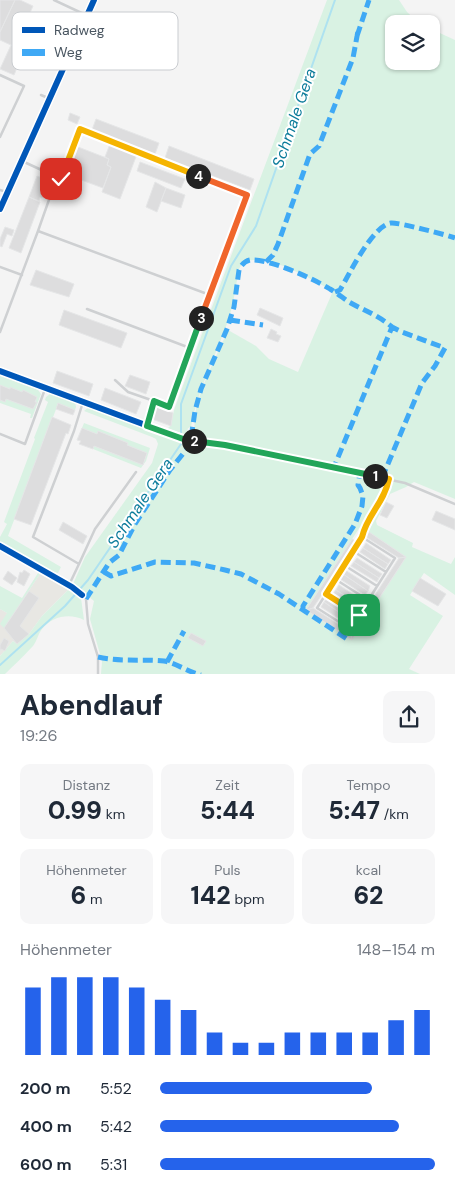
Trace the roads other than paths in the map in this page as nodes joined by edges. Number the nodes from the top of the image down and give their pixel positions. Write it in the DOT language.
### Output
graph roads {
  1 [pos="54,0"];
  2 [pos="94,0"];
  3 [pos="80,12"];
  4 [pos="88,12"];
  5 [pos="62,70"];
  6 [pos="0,75"];
  7 [pos="41,95"];
  8 [pos="50,99"];
  9 [pos="0,137"];
  10 [pos="22,161"];
  11 [pos="57,178"];
  12 [pos="0,190"];
  13 [pos="7,193"];
  14 [pos="0,208"];
  15 [pos="38,231"];
  16 [pos="0,267"];
  17 [pos="22,275"];
  18 [pos="210,295"];
  19 [pos="87,309"];
  20 [pos="0,332"];
  21 [pos="190,348"];
  22 [pos="0,371"];
  23 [pos="115,380"];
  24 [pos="46,388"];
  25 [pos="154,401"];
  26 [pos="82,402"];
  27 [pos="147,426"];
  28 [pos="0,434"];
  29 [pos="186,440"];
  30 [pos="136,472"];
  31 [pos="389,479"];
  32 [pos="455,504"];
  33 [pos="362,537"];
  34 [pos="0,546"];
  35 [pos="353,551"];
  36 [pos="79,564"];
  37 [pos="344,565"];
  38 [pos="386,572"];
  39 [pos="335,580"];
  40 [pos="71,586"];
  41 [pos="377,586"];
  42 [pos="326,594"];
  43 [pos="82,595"];
  44 [pos="368,601"];
  45 [pos="359,615"];
  46 [pos="98,674"];
  1 -- 3 [label="lane"];
  2 -- 4 [label="street"];
  5 -- 8 [label="street"];
  6 -- 9 [label="lane"];
  7 -- 8 [label="lane"];
  8 -- 10 [label="street"];
  10 -- 11 [label="lane"];
  10 -- 13 [label="street"];
  11 -- 15 [label="lane"];
  11 -- 18 [label="lane"];
  12 -- 13 [label="lane"];
  13 -- 14 [label="street"];
  15 -- 17 [label="lane"];
  15 -- 18 [label="lane"];
  16 -- 17 [label="lane"];
  17 -- 20 [label="lane"];
  18 -- 21 [label="lane"];
  19 -- 21 [label="lane"];
  21 -- 25 [label="lane"];
  22 -- 24 [label="street"];
  23 -- 25 [label="lane"];
  24 -- 26 [label="street"];
  24 -- 28 [label="lane"];
  25 -- 27 [label="lane"];
  26 -- 27 [label="street"];
  26 -- 36 [label="lane"];
  27 -- 29 [label="street"];
  29 -- 31 [label="lane"];
  30 -- 36 [label="lane"];
  31 -- 32 [label="lane"];
  31 -- 33 [label="lane"];
  33 -- 35 [label="lane"];
  33 -- 38 [label="lane"];
  34 -- 40 [label="street"];
  35 -- 37 [label="lane"];
  35 -- 38 [label="lane"];
  36 -- 40 [label="lane"];
  37 -- 39 [label="lane"];
  37 -- 41 [label="lane"];
  38 -- 41 [label="lane"];
  39 -- 42 [label="lane"];
  39 -- 44 [label="lane"];
  40 -- 43 [label="street"];
  41 -- 44 [label="lane"];
  42 -- 45 [label="lane"];
  42 -- 45 [label="lane"];
  43 -- 46 [label="lane"];
  44 -- 45 [label="lane"];
}
